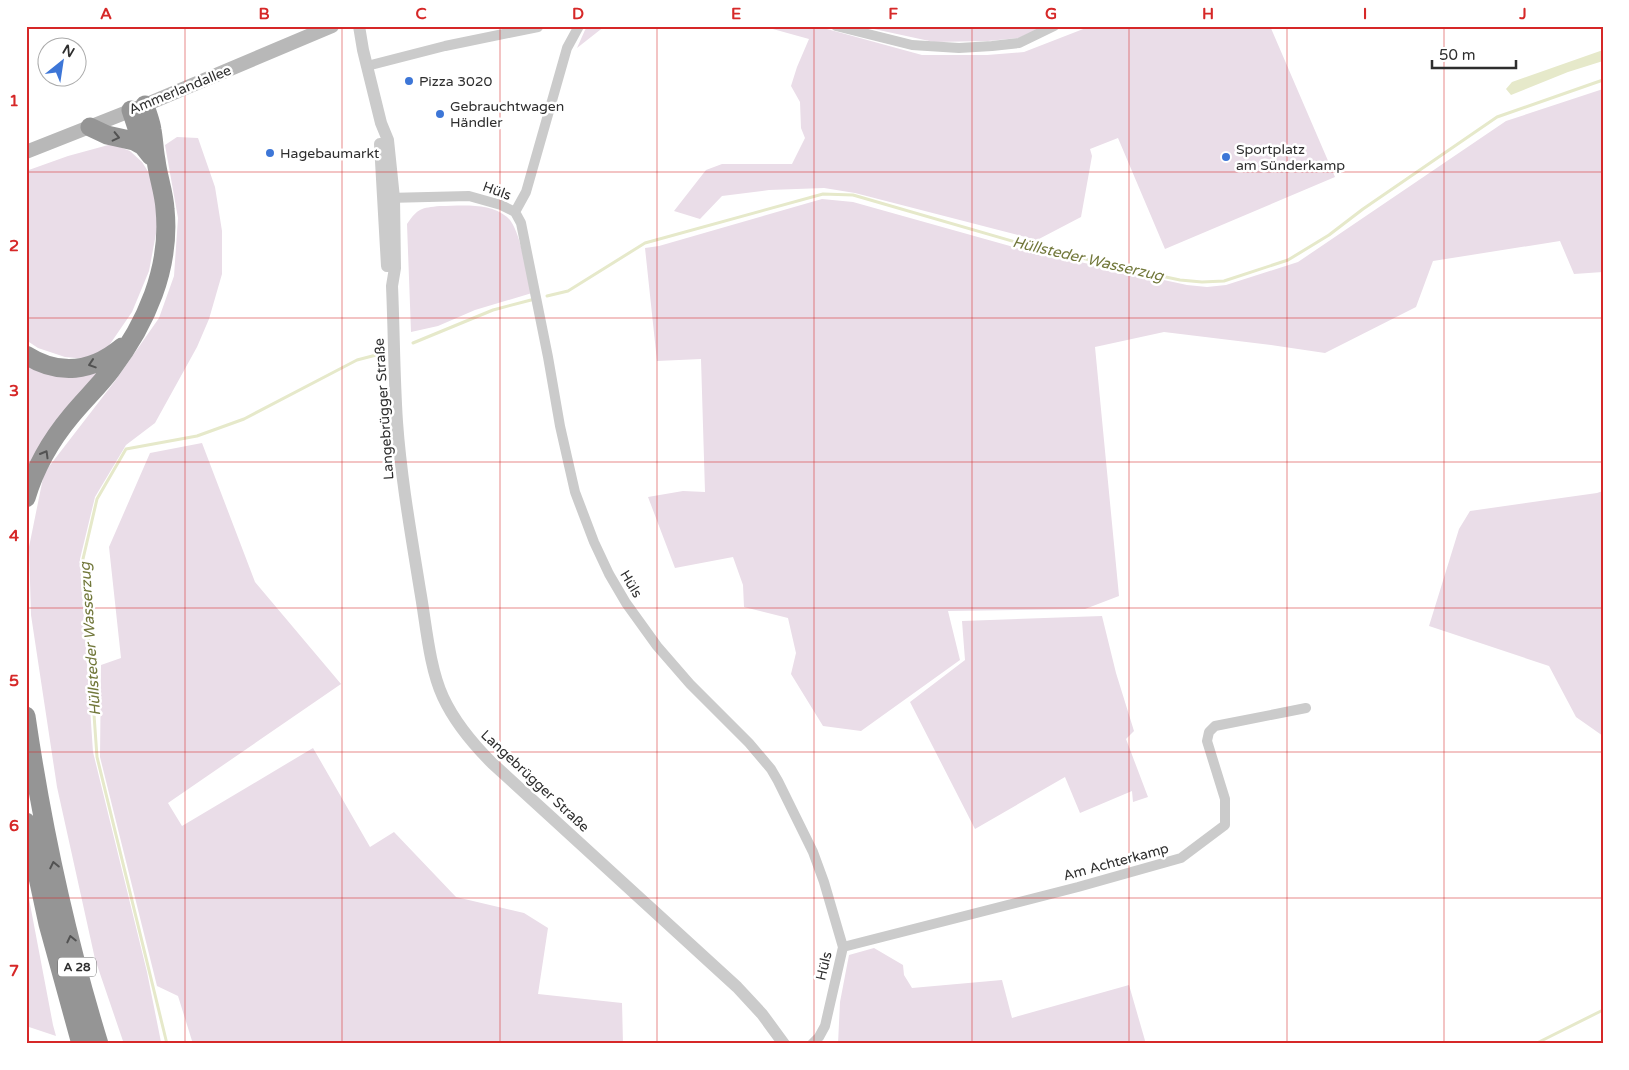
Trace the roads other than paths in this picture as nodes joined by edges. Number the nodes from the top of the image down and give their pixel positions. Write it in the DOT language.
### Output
graph roads {
  1 [pos="332,26"];
  2 [pos="359,26"];
  3 [pos="579,26"];
  4 [pos="836,26"];
  5 [pos="1054,26"];
  6 [pos="538,27"];
  7 [pos="367,66"];
  8 [pos="138,108"];
  9 [pos="90,127"];
  10 [pos="143,146"];
  11 [pos="26,152"];
  12 [pos="156,162"];
  13 [pos="389,198"];
  14 [pos="515,212"];
  15 [pos="132,338"];
  16 [pos="26,354"];
  17 [pos="26,498"];
  18 [pos="1306,708"];
  19 [pos="26,716"];
  20 [pos="26,822"];
  21 [pos="843,947"];
  22 [pos="84,1023"];
  23 [pos="81,1044"];
  24 [pos="99,1044"];
  25 [pos="784,1044"];
  26 [pos="812,1044"];
  1 -- 8 [label="main road, Ammerlandallee"];
  2 -- 7 [label="street, Langebrügger Straße"];
  3 -- 14 [label="street"];
  4 -- 5 [label="street"];
  6 -- 7 [label="street"];
  7 -- 13 [label="street, Langebrügger Straße"];
  8 -- 9 [label="main road, Ammerlandallee"];
  8 -- 10 [label="highway"];
  8 -- 12 [label="highway"];
  9 -- 10 [label="highway, one-way"];
  9 -- 11 [label="main road, Ammerlandallee"];
  10 -- 12 [label="highway"];
  12 -- 15 [label="highway"];
  13 -- 14 [label="street, Hüls"];
  13 -- 25 [label="street, Langebrügger Straße"];
  14 -- 21 [label="street, Hüls"];
  15 -- 16 [label="highway, one-way"];
  17 -- 15 [label="highway, one-way"];
  18 -- 21 [label="street, Am Achterkamp"];
  22 -- 19 [label="highway, A 28, one-way"];
  20 -- 22 [label="highway, A 28"];
  21 -- 26 [label="street, Hüls"];
  22 -- 23 [label="highway, A 28"];
  22 -- 24 [label="highway, A 28"];
}
